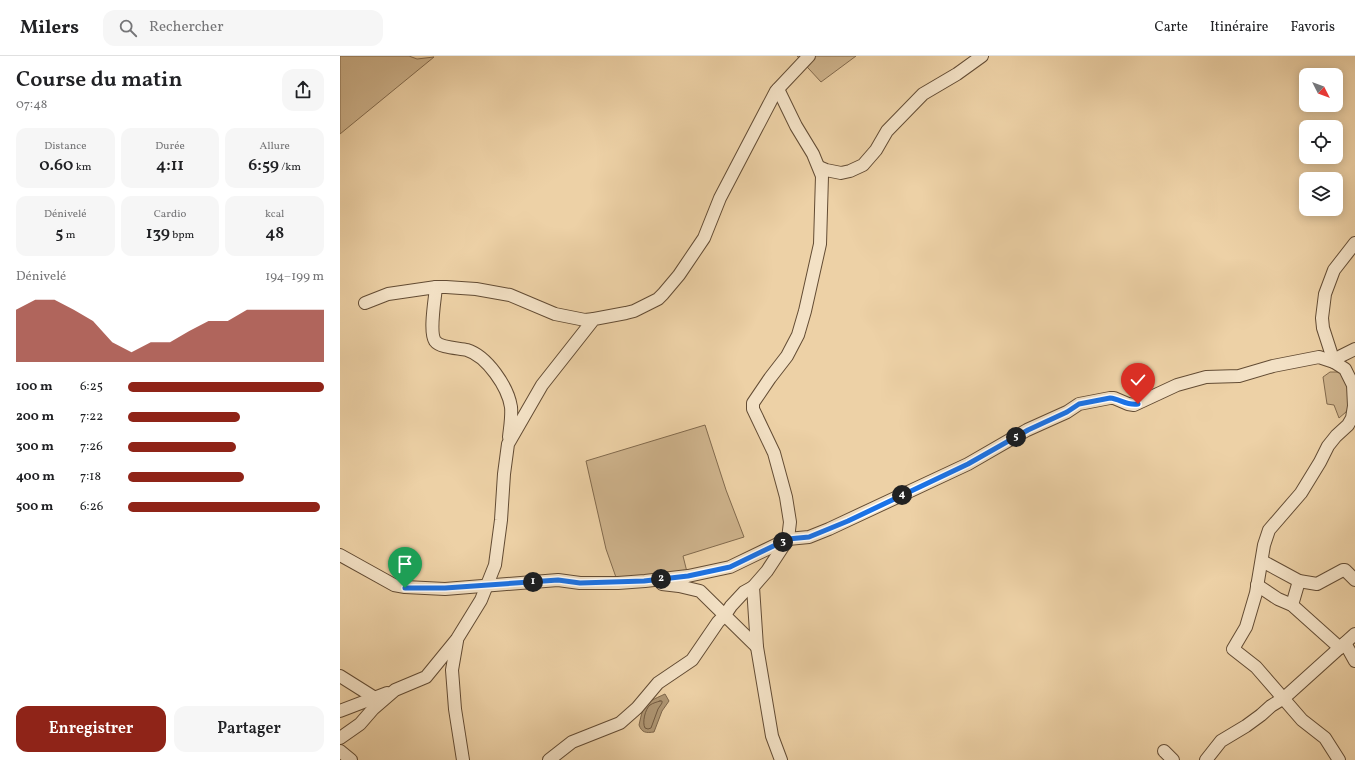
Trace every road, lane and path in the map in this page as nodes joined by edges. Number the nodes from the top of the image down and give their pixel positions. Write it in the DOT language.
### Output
graph roads {
  1 [pos="809,56"];
  2 [pos="982,56"];
  3 [pos="778,89"];
  4 [pos="819,167"];
  5 [pos="1355,243"];
  6 [pos="436,287"];
  7 [pos="365,303"];
  8 [pos="594,319"];
  9 [pos="1355,349"];
  10 [pos="1334,362"];
  11 [pos="508,444"];
  12 [pos="788,539"];
  13 [pos="340,555"];
  14 [pos="1262,561"];
  15 [pos="1355,580"];
  16 [pos="644,581"];
  17 [pos="1299,581"];
  18 [pos="1257,584"];
  19 [pos="487,586"];
  20 [pos="753,587"];
  21 [pos="1292,605"];
  22 [pos="725,615"];
  23 [pos="1355,634"];
  24 [pos="457,639"];
  25 [pos="1342,646"];
  26 [pos="757,647"];
  27 [pos="1355,661"];
  28 [pos="340,676"];
  29 [pos="395,690"];
  30 [pos="375,698"];
  31 [pos="1284,698"];
  32 [pos="340,711"];
  33 [pos="340,738"];
  34 [pos="340,751"];
  35 [pos="1209,759"];
  36 [pos="351,760"];
  37 [pos="463,760"];
  38 [pos="549,760"];
  39 [pos="781,760"];
  40 [pos="1339,760"];
  1 -- 3 [label="street"];
  2 -- 4 [label="street"];
  3 -- 4 [label="street"];
  3 -- 8 [label="street"];
  4 -- 12 [label="street"];
  5 -- 10 [label="street"];
  6 -- 7 [label="street"];
  6 -- 8 [label="street"];
  6 -- 11 [label="street"];
  8 -- 11 [label="street"];
  9 -- 10 [label="street"];
  10 -- 12 [label="street"];
  10 -- 14 [label="street"];
  11 -- 19 [label="street"];
  12 -- 16 [label="street"];
  12 -- 20 [label="street"];
  13 -- 19 [label="street"];
  14 -- 17 [label="street"];
  14 -- 18 [label="street"];
  15 -- 17 [label="street"];
  16 -- 19 [label="street"];
  16 -- 22 [label="street"];
  17 -- 21 [label="street"];
  18 -- 21 [label="street"];
  18 -- 31 [label="street"];
  19 -- 24 [label="street"];
  20 -- 22 [label="street"];
  20 -- 26 [label="street"];
  21 -- 25 [label="street"];
  22 -- 26 [label="street"];
  22 -- 38 [label="street"];
  23 -- 25 [label="street"];
  24 -- 29 [label="street"];
  24 -- 37 [label="street"];
  25 -- 27 [label="street"];
  25 -- 31 [label="street"];
  26 -- 39 [label="street"];
  28 -- 30 [label="street"];
  29 -- 30 [label="street"];
  29 -- 33 [label="street"];
  30 -- 32 [label="street"];
  31 -- 35 [label="street"];
  31 -- 40 [label="street"];
  34 -- 36 [label="street"];
}
